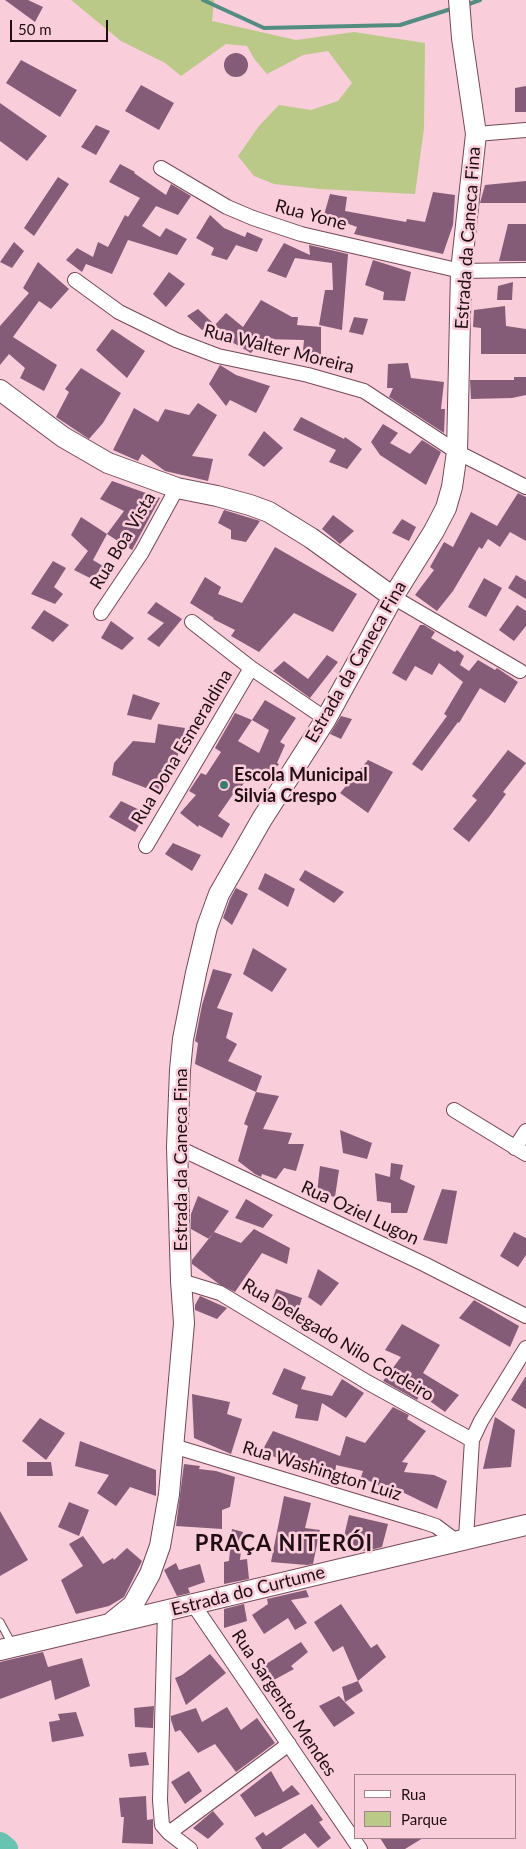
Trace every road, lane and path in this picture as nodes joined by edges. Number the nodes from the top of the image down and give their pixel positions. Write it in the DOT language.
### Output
graph roads {
  1 [pos="459,0"];
  2 [pos="526,130"];
  3 [pos="476,134"];
  4 [pos="161,168"];
  5 [pos="526,270"];
  6 [pos="462,271"];
  7 [pos="75,280"];
  8 [pos="0,390"];
  9 [pos="457,452"];
  10 [pos="526,487"];
  11 [pos="177,488"];
  12 [pos="394,597"];
  13 [pos="101,613"];
  14 [pos="192,622"];
  15 [pos="251,668"];
  16 [pos="520,671"];
  17 [pos="326,719"];
  18 [pos="146,846"];
  19 [pos="454,1110"];
  20 [pos="526,1131"];
  21 [pos="177,1147"];
  22 [pos="521,1151"];
  23 [pos="181,1281"];
  24 [pos="526,1316"];
  25 [pos="526,1348"];
  26 [pos="472,1440"];
  27 [pos="174,1446"];
  28 [pos="526,1525"];
  29 [pos="461,1539"];
  30 [pos="193,1604"];
  31 [pos="138,1611"];
  32 [pos="165,1612"];
  33 [pos="0,1622"];
  34 [pos="6,1648"];
  35 [pos="289,1744"];
  36 [pos="169,1833"];
  37 [pos="190,1849"];
  38 [pos="360,1849"];
  1 -- 3 [label="street, Estrada da Caneca Fina"];
  2 -- 3 [label="street"];
  3 -- 6 [label="street, Estrada da Caneca Fina"];
  4 -- 6 [label="street, Rua Yone"];
  5 -- 6 [label="street, Rua Yone"];
  6 -- 9 [label="street, Estrada da Caneca Fina"];
  7 -- 9 [label="street, Rua Walter Moreira"];
  8 -- 11 [label="street"];
  9 -- 10 [label="street, Rua Walter Moreira"];
  9 -- 12 [label="street, Estrada da Caneca Fina"];
  11 -- 12 [label="street"];
  11 -- 13 [label="street, Rua Boa Vista"];
  12 -- 16 [label="street"];
  12 -- 17 [label="street, Estrada da Caneca Fina"];
  14 -- 15 [label="street"];
  15 -- 17 [label="street"];
  15 -- 18 [label="street, Rua Dona Esmeraldina"];
  17 -- 21 [label="street, Estrada da Caneca Fina"];
  19 -- 22 [label="street"];
  20 -- 22 [label="street"];
  21 -- 23 [label="street, Estrada da Caneca Fina"];
  21 -- 24 [label="street, Rua Oziel Lugon"];
  23 -- 26 [label="street, Rua Delegado Nilo Cordeiro"];
  23 -- 27 [label="street, Estrada da Caneca Fina"];
  25 -- 26 [label="street"];
  26 -- 29 [label="street"];
  27 -- 29 [label="street, Rua Washington Luiz"];
  27 -- 31 [label="street, Estrada da Caneca Fina"];
  28 -- 29 [label="street, Estrada do Curtume"];
  29 -- 30 [label="street, Estrada do Curtume"];
  30 -- 32 [label="street, Estrada do Curtume"];
  30 -- 35 [label="street, Rua Sargento Mendes"];
  31 -- 32 [label="street, Estrada do Curtume"];
  31 -- 34 [label="street, Estrada da Caneca Fina"];
  32 -- 36 [label="street"];
  33 -- 34 [label="lane"];
  35 -- 36 [label="street"];
  35 -- 38 [label="street, Rua Sargento Mendes"];
  36 -- 37 [label="street"];
}
